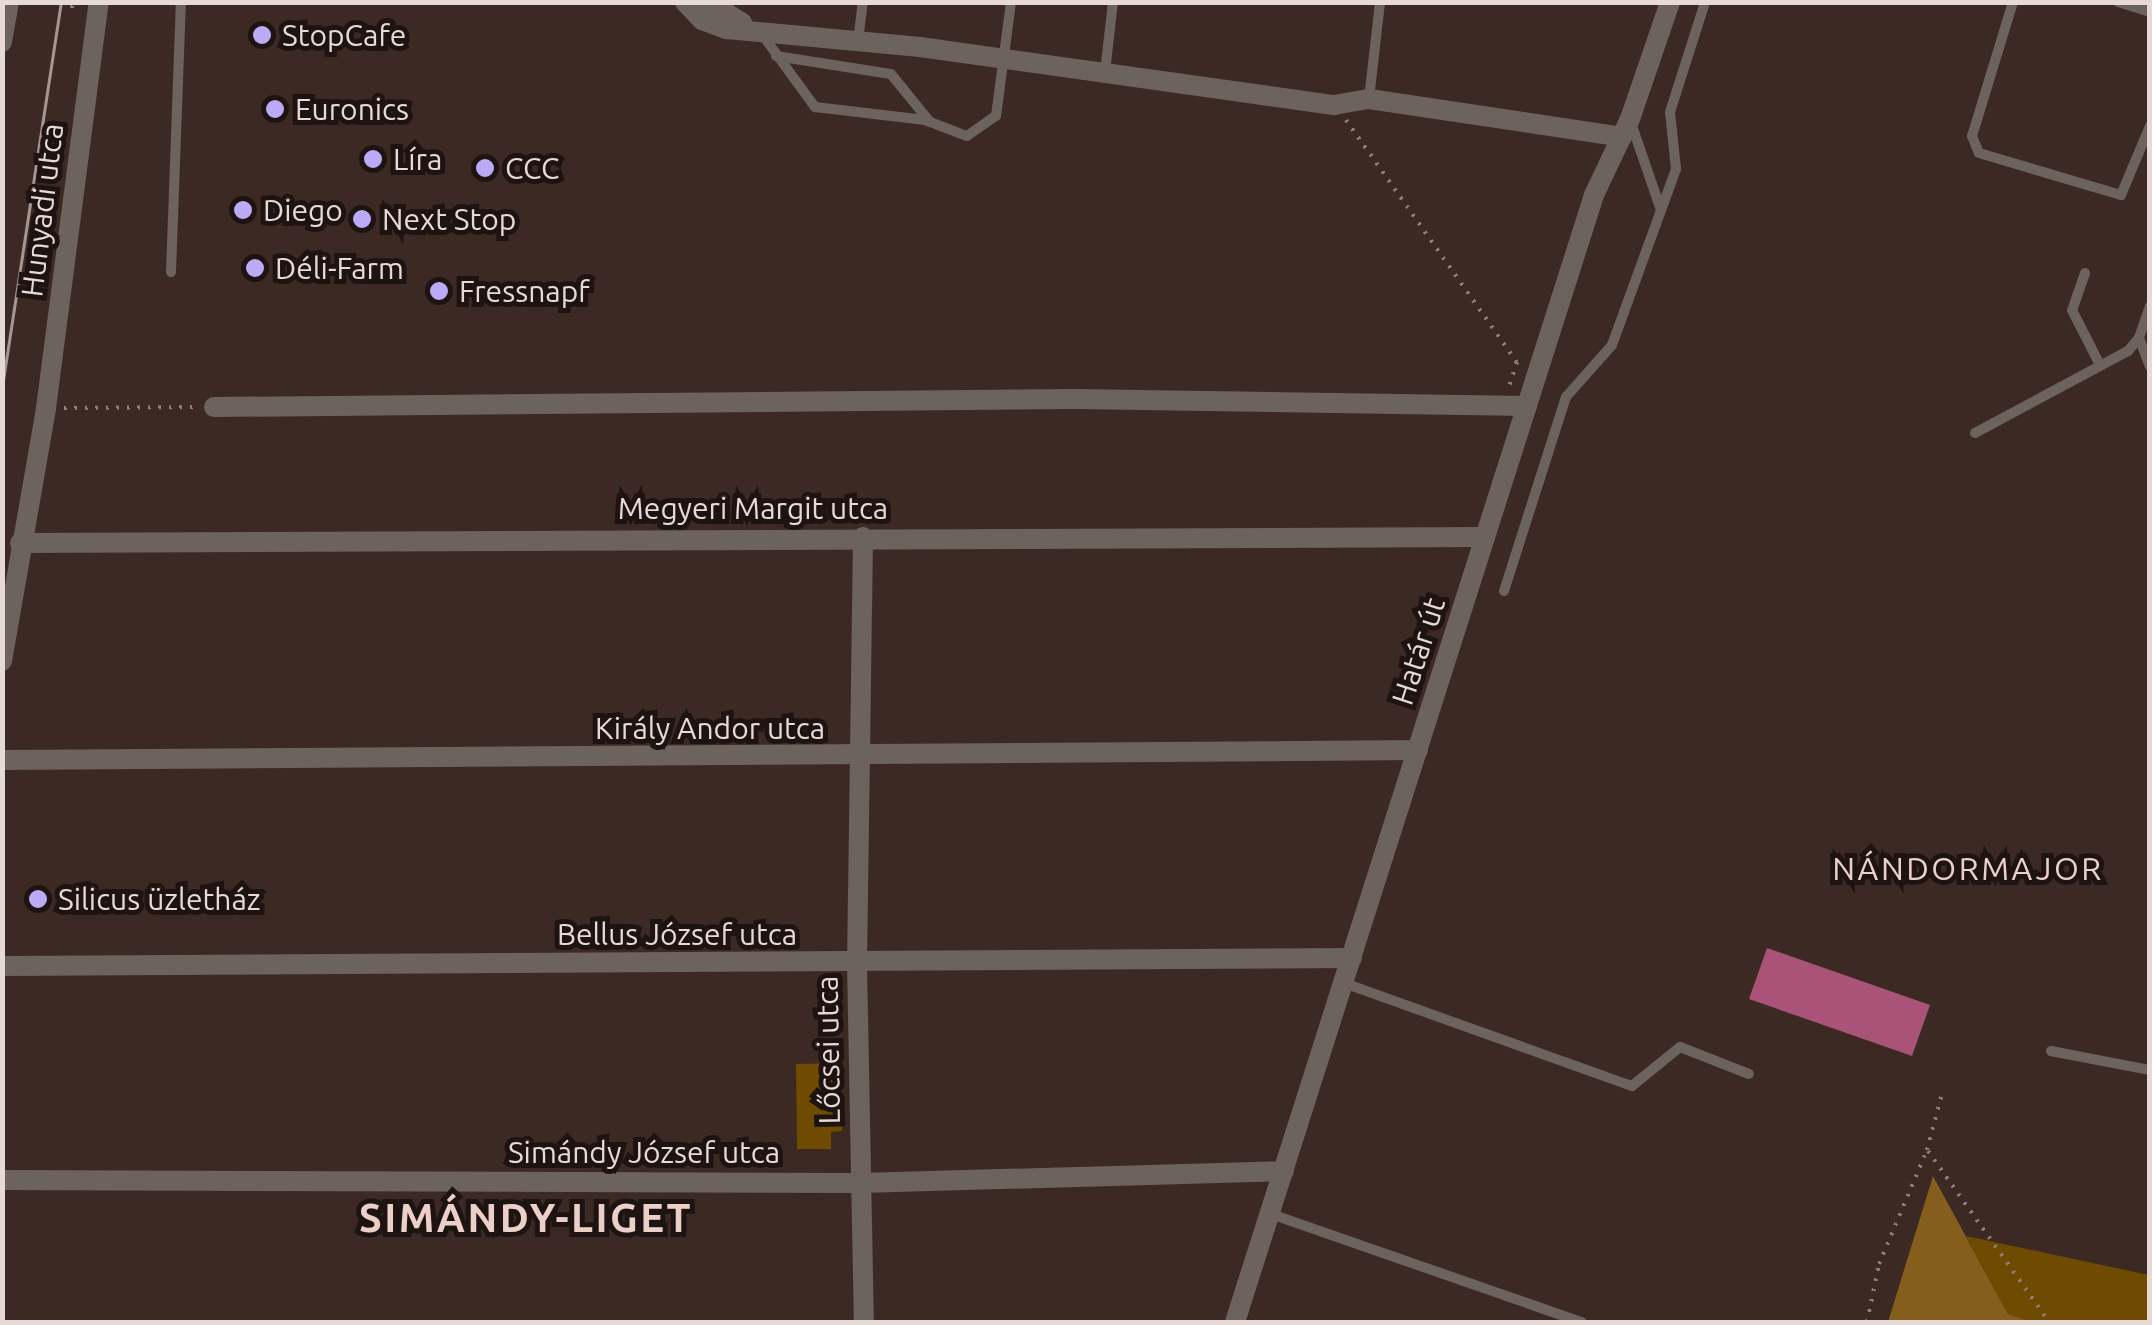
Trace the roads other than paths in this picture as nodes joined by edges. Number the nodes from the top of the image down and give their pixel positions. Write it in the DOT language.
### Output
graph roads {
  1 [pos="8,2"];
  2 [pos="100,2"];
  3 [pos="182,2"];
  4 [pos="685,2"];
  5 [pos="708,2"];
  6 [pos="863,2"];
  7 [pos="1012,2"];
  8 [pos="1113,2"];
  9 [pos="1380,2"];
  10 [pos="1670,2"];
  11 [pos="1706,2"];
  12 [pos="2013,2"];
  13 [pos="2118,2"];
  14 [pos="2150,12"];
  15 [pos="758,30"];
  16 [pos="858,40"];
  17 [pos="2,42"];
  18 [pos="776,56"];
  19 [pos="1003,59"];
  20 [pos="1104,73"];
  21 [pos="1370,99"];
  22 [pos="931,123"];
  23 [pos="2150,126"];
  24 [pos="1626,128"];
  25 [pos="1661,210"];
  26 [pos="172,272"];
  27 [pos="2084,274"];
  28 [pos="2150,306"];
  29 [pos="2139,338"];
  30 [pos="2100,366"];
  31 [pos="2150,366"];
  32 [pos="1527,406"];
  33 [pos="214,407"];
  34 [pos="1975,433"];
  35 [pos="863,537"];
  36 [pos="1485,537"];
  37 [pos="20,543"];
  38 [pos="1504,591"];
  39 [pos="2,661"];
  40 [pos="1418,750"];
  41 [pos="859,758"];
  42 [pos="2,760"];
  43 [pos="1352,958"];
  44 [pos="857,964"];
  45 [pos="2,966"];
  46 [pos="1344,983"];
  47 [pos="2050,1051"];
  48 [pos="2150,1070"];
  49 [pos="1749,1074"];
  50 [pos="1284,1171"];
  51 [pos="2,1180"];
  52 [pos="860,1183"];
  53 [pos="1270,1214"];
  54 [pos="864,1322"];
  55 [pos="1235,1322"];
  56 [pos="1582,1322"];
  1 -- 17 [label="street"];
  2 -- 37 [label="street, Hunyadi utca"];
  3 -- 26 [label="lane"];
  4 -- 15 [label="street"];
  5 -- 15 [label="street"];
  6 -- 16 [label="lane"];
  7 -- 19 [label="lane"];
  8 -- 20 [label="lane"];
  9 -- 21 [label="lane"];
  10 -- 24 [label="street, Határ út"];
  11 -- 25 [label="lane"];
  12 -- 23 [label="lane"];
  13 -- 14 [label="lane"];
  15 -- 16 [label="street"];
  15 -- 18 [label="lane"];
  16 -- 19 [label="street"];
  18 -- 22 [label="lane"];
  18 -- 22 [label="lane"];
  19 -- 20 [label="street"];
  19 -- 22 [label="lane"];
  20 -- 21 [label="street"];
  21 -- 24 [label="street"];
  24 -- 25 [label="lane"];
  24 -- 32 [label="street, Határ út"];
  25 -- 38 [label="lane"];
  27 -- 30 [label="lane"];
  28 -- 29 [label="lane"];
  29 -- 30 [label="lane"];
  29 -- 31 [label="lane"];
  30 -- 34 [label="lane"];
  32 -- 33 [label="street"];
  32 -- 36 [label="street, Határ út"];
  35 -- 36 [label="street, Megyeri Margit utca"];
  35 -- 37 [label="street, Megyeri Margit utca"];
  35 -- 41 [label="street, Lőcsei utca"];
  36 -- 40 [label="street, Határ út"];
  37 -- 39 [label="street, Hunyadi utca"];
  40 -- 41 [label="street, Király Andor utca"];
  40 -- 43 [label="street, Határ út"];
  41 -- 42 [label="street, Király Andor utca"];
  41 -- 44 [label="street, Lőcsei utca"];
  43 -- 44 [label="street, Bellus József utca"];
  43 -- 46 [label="street, Határ út"];
  44 -- 45 [label="street, Bellus József utca"];
  44 -- 52 [label="street, Lőcsei utca"];
  46 -- 49 [label="lane"];
  46 -- 50 [label="street, Határ út"];
  47 -- 48 [label="lane"];
  50 -- 52 [label="street, Simándy József utca"];
  50 -- 53 [label="street, Határ út"];
  51 -- 52 [label="street, Simándy József utca"];
  52 -- 54 [label="street, Lőcsei utca"];
  53 -- 55 [label="street, Határ út"];
  53 -- 56 [label="lane"];
}
